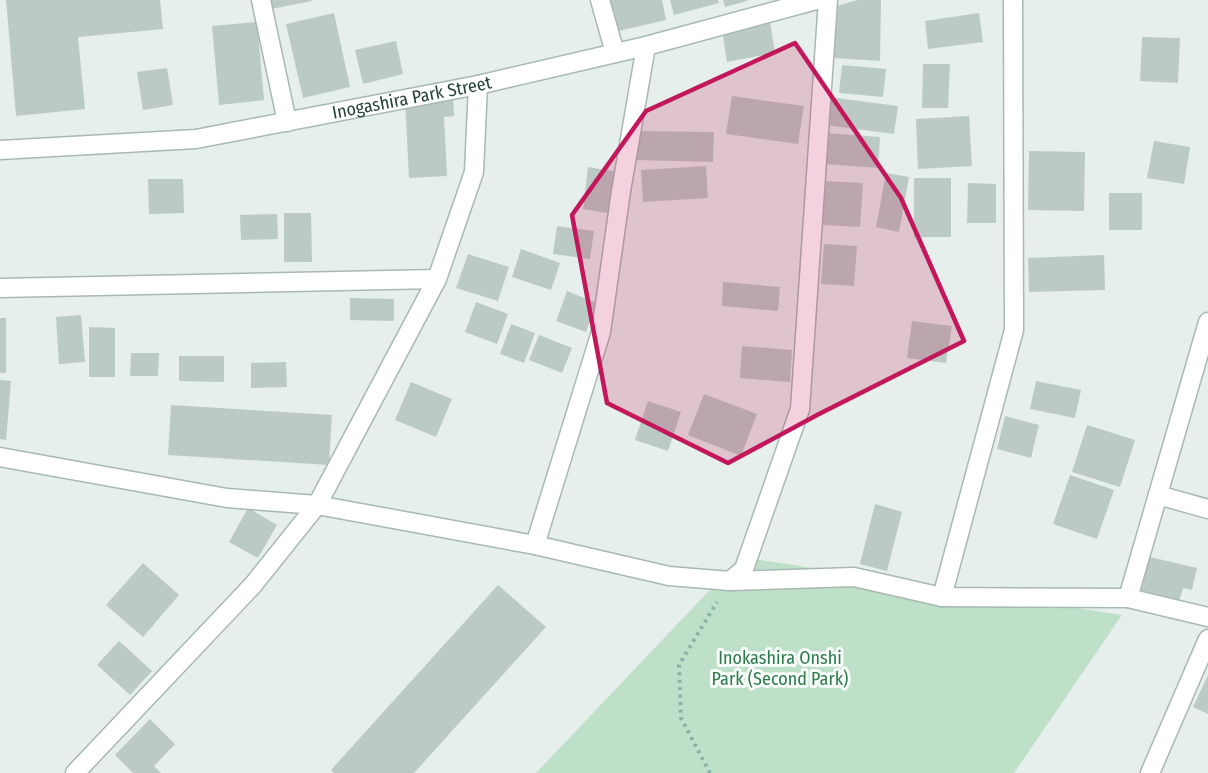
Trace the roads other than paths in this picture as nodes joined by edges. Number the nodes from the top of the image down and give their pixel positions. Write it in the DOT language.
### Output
graph roads {
  1 [pos="261,0"];
  2 [pos="600,0"];
  3 [pos="816,0"];
  4 [pos="828,0"];
  5 [pos="1013,0"];
  6 [pos="646,46"];
  7 [pos="615,53"];
  8 [pos="478,85"];
  9 [pos="287,122"];
  10 [pos="0,150"];
  11 [pos="437,279"];
  12 [pos="0,288"];
  13 [pos="1208,322"];
  14 [pos="0,457"];
  15 [pos="1158,495"];
  16 [pos="317,505"];
  17 [pos="1208,509"];
  18 [pos="535,545"];
  19 [pos="730,580"];
  20 [pos="942,597"];
  21 [pos="1128,598"];
  22 [pos="1208,617"];
  23 [pos="1208,639"];
  24 [pos="75,773"];
  25 [pos="1150,773"];
  1 -- 9 [label="street"];
  2 -- 7 [label="street"];
  3 -- 6 [label="street, Inogashira Park Street"];
  4 -- 19 [label="street"];
  5 -- 20 [label="street"];
  6 -- 7 [label="street, Inogashira Park Street"];
  6 -- 18 [label="street"];
  7 -- 8 [label="street, Inogashira Park Street"];
  8 -- 9 [label="street, Inogashira Park Street"];
  8 -- 11 [label="street"];
  9 -- 10 [label="street, Inogashira Park Street"];
  11 -- 12 [label="street"];
  11 -- 16 [label="street"];
  13 -- 15 [label="street"];
  14 -- 16 [label="street"];
  15 -- 17 [label="street"];
  15 -- 21 [label="street"];
  16 -- 18 [label="street"];
  16 -- 24 [label="street"];
  18 -- 19 [label="street"];
  19 -- 20 [label="street"];
  20 -- 21 [label="street"];
  21 -- 22 [label="street"];
  23 -- 25 [label="street"];
}
